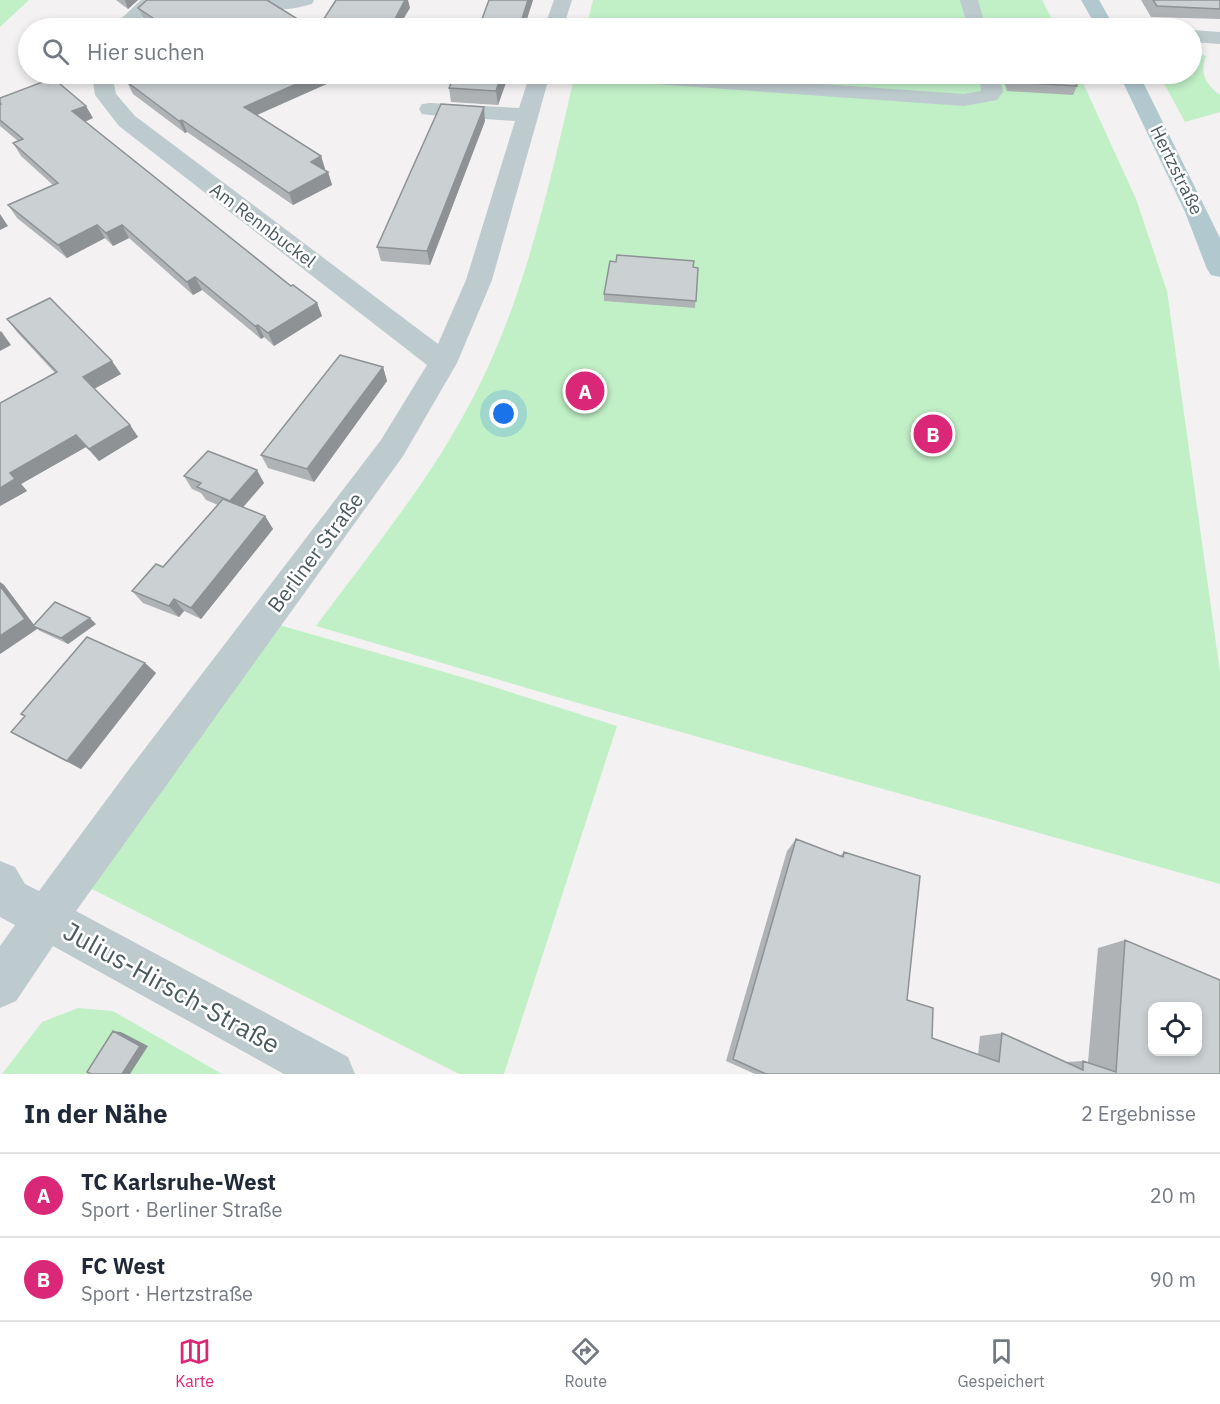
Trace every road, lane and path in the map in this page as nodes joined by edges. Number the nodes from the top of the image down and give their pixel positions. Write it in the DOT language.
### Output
graph roads {
  1 [pos="152,0"];
  2 [pos="270,0"];
  3 [pos="305,0"];
  4 [pos="563,0"];
  5 [pos="969,0"];
  6 [pos="1090,0"];
  7 [pos="131,18"];
  8 [pos="557,18"];
  9 [pos="974,18"];
  10 [pos="1100,18"];
  11 [pos="1202,37"];
  12 [pos="1220,38"];
  13 [pos="104,84"];
  14 [pos="537,84"];
  15 [pos="739,84"];
  16 [pos="991,84"];
  17 [pos="1134,84"];
  18 [pos="430,109"];
  19 [pos="529,115"];
  20 [pos="1220,269"];
  21 [pos="443,363"];
  22 [pos="0,882"];
  23 [pos="45,918"];
  24 [pos="0,985"];
  25 [pos="331,1074"];
  1 -- 7 [label="street"];
  2 -- 3 [label="street"];
  4 -- 8 [label="street"];
  5 -- 9 [label="street"];
  6 -- 10 [label="main road"];
  11 -- 12 [label="street"];
  13 -- 21 [label="street, Am Rennbuckel"];
  14 -- 19 [label="street, Berliner Straße"];
  15 -- 16 [label="street"];
  17 -- 20 [label="main road, Hertzstraße"];
  18 -- 19 [label="street"];
  19 -- 21 [label="street, Berliner Straße"];
  21 -- 23 [label="street, Berliner Straße"];
  22 -- 23 [label="street, Julius-Hirsch-Straße"];
  23 -- 24 [label="street, Berliner Straße"];
  23 -- 25 [label="street, Julius-Hirsch-Straße"];
}
